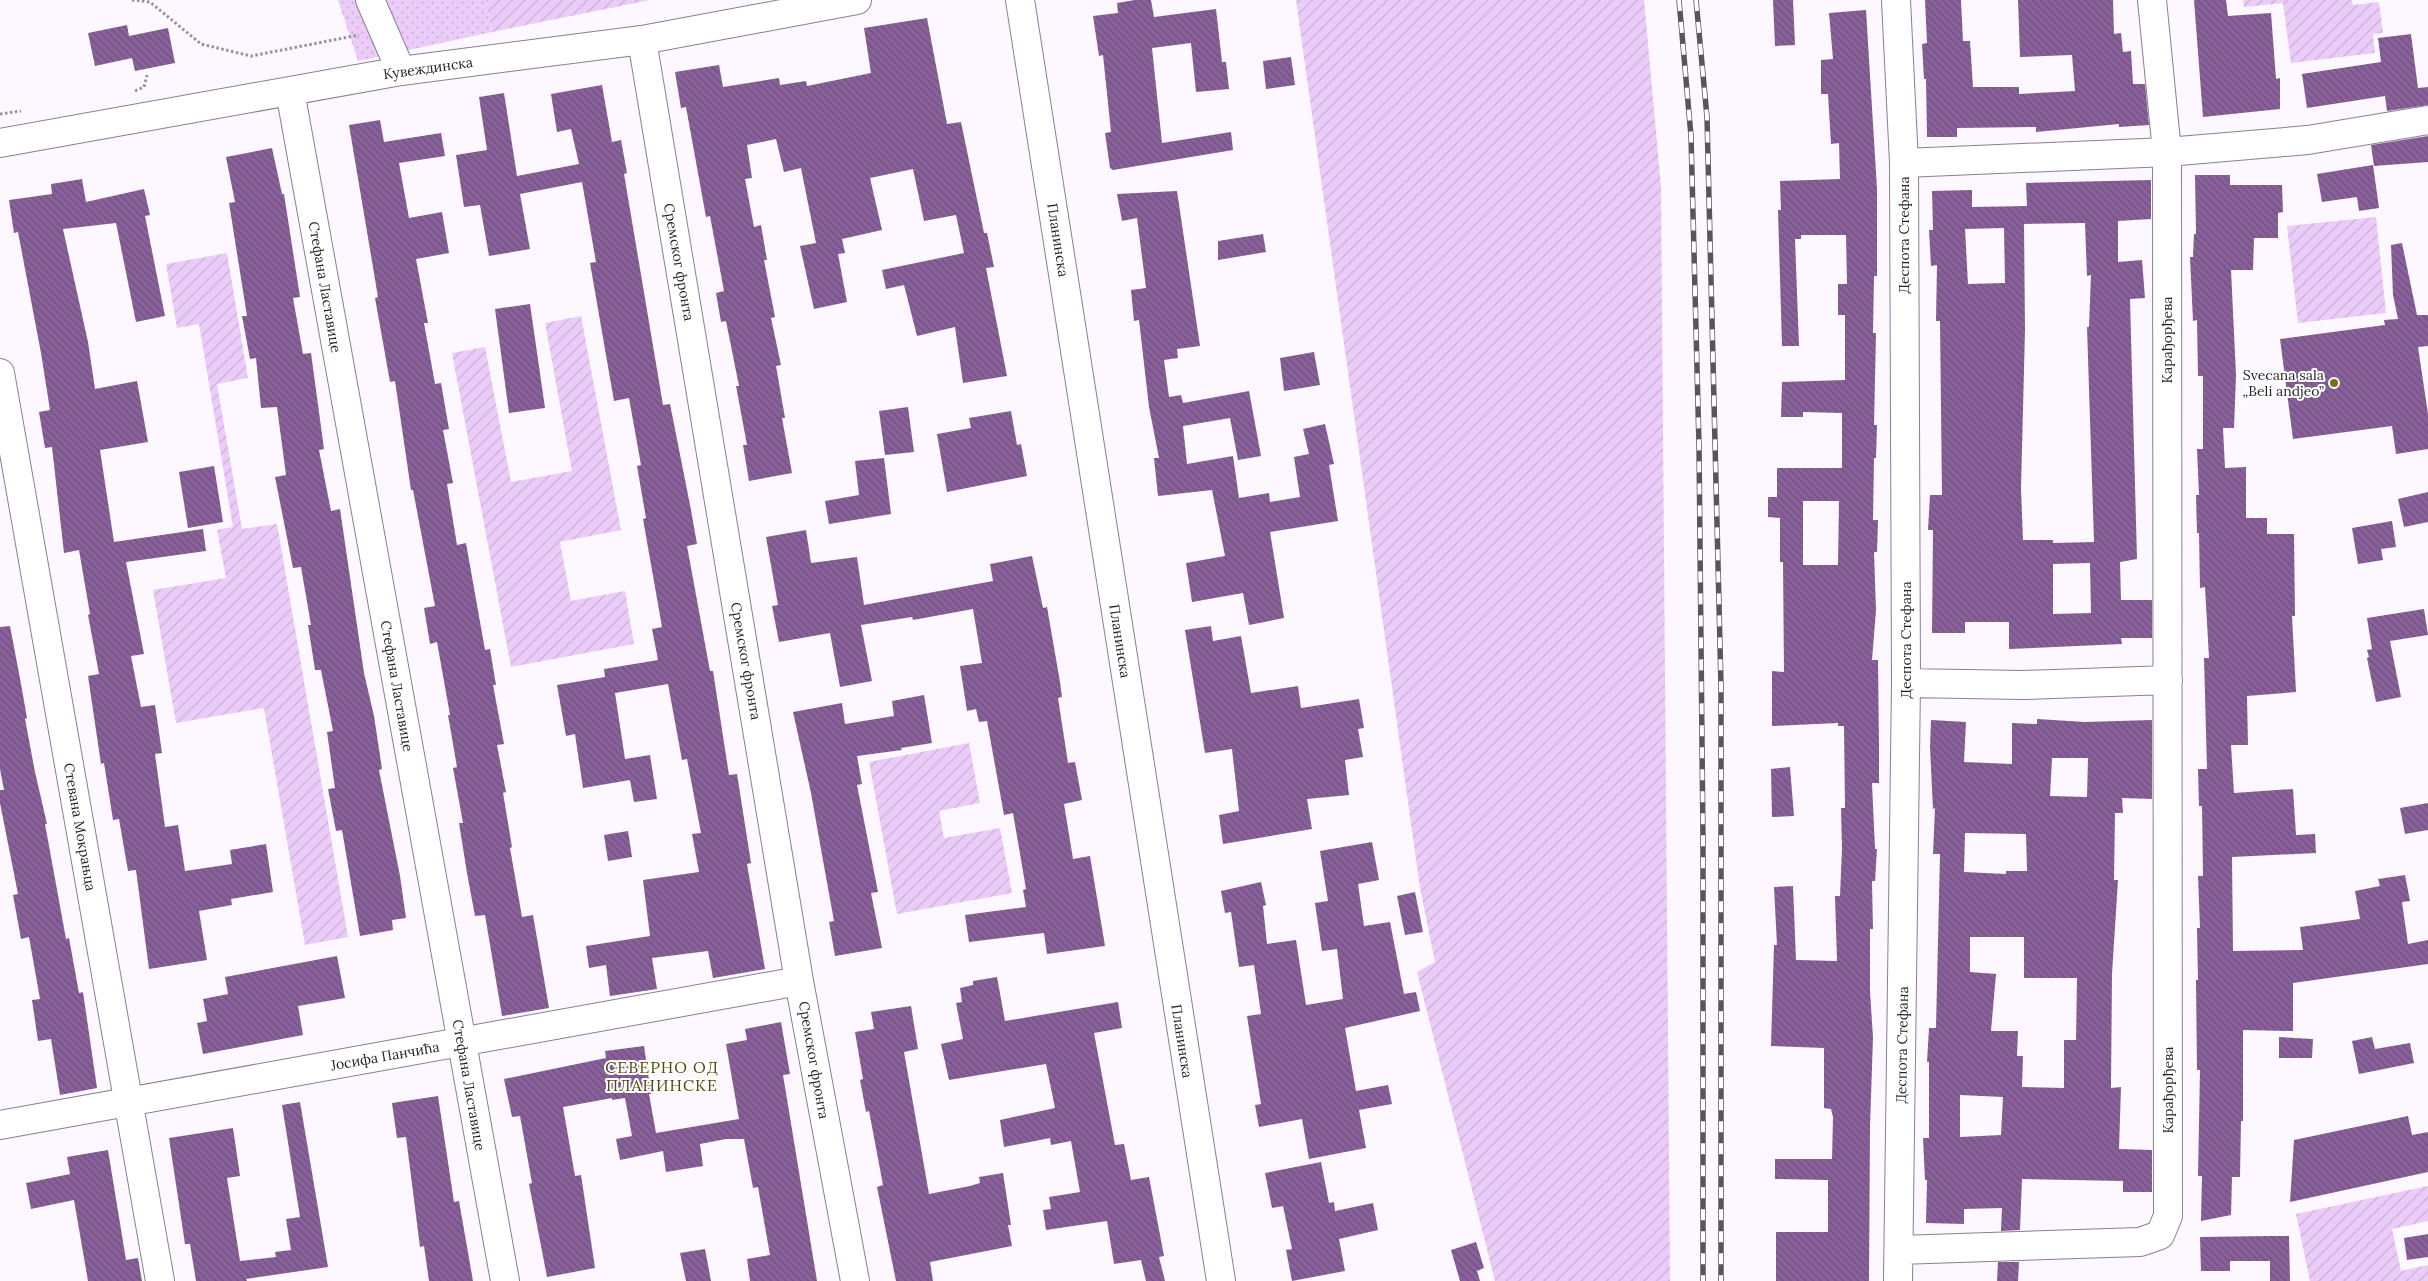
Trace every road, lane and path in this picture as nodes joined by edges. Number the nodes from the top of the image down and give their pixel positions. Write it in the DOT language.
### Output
graph roads {
  1 [pos="132,0"];
  2 [pos="370,0"];
  3 [pos="857,0"];
  4 [pos="1020,0"];
  5 [pos="1896,0"];
  6 [pos="2152,0"];
  7 [pos="383,31"];
  8 [pos="642,40"];
  9 [pos="402,71"];
  10 [pos="290,91"];
  11 [pos="2428,120"];
  12 [pos="0,143"];
  13 [pos="2167,152"];
  14 [pos="1904,163"];
  15 [pos="0,373"];
  16 [pos="2168,680"];
  17 [pos="1906,683"];
  18 [pos="800,981"];
  19 [pos="462,1042"];
  20 [pos="128,1102"];
  21 [pos="0,1125"];
  22 [pos="1899,1250"];
  23 [pos="160,1281"];
  24 [pos="505,1281"];
  25 [pos="855,1281"];
  26 [pos="1221,1281"];
  27 [pos="1898,1281"];
  1 -- 7 [label="path"];
  2 -- 7 [label="street"];
  3 -- 8 [label="street, Кувеждинска"];
  4 -- 26 [label="street, Планинска"];
  5 -- 14 [label="street, Деспота Стефана"];
  6 -- 13 [label="street, Карађорђева"];
  7 -- 9 [label="street"];
  8 -- 9 [label="street, Кувеждинска"];
  8 -- 18 [label="street, Сремског фронта"];
  9 -- 10 [label="street, Кувеждинска"];
  10 -- 12 [label="street, Кувеждинска"];
  10 -- 19 [label="street, Стефана Ластавице"];
  11 -- 13 [label="street"];
  13 -- 14 [label="street"];
  13 -- 16 [label="street, Карађорђева"];
  14 -- 17 [label="street, Деспота Стефана"];
  15 -- 20 [label="street, Стевана Мокрањца"];
  16 -- 17 [label="street"];
  16 -- 22 [label="street, Карађорђева"];
  17 -- 22 [label="street, Деспота Стефана"];
  18 -- 19 [label="street, Јосифа Панчића"];
  18 -- 25 [label="street, Сремског фронта"];
  19 -- 20 [label="street, Јосифа Панчића"];
  19 -- 24 [label="street, Стефана Ластавице"];
  20 -- 21 [label="street, Јосифа Панчића"];
  20 -- 23 [label="street, Стевана Мокрањца"];
  22 -- 27 [label="street, Деспота Стефана"];
}
